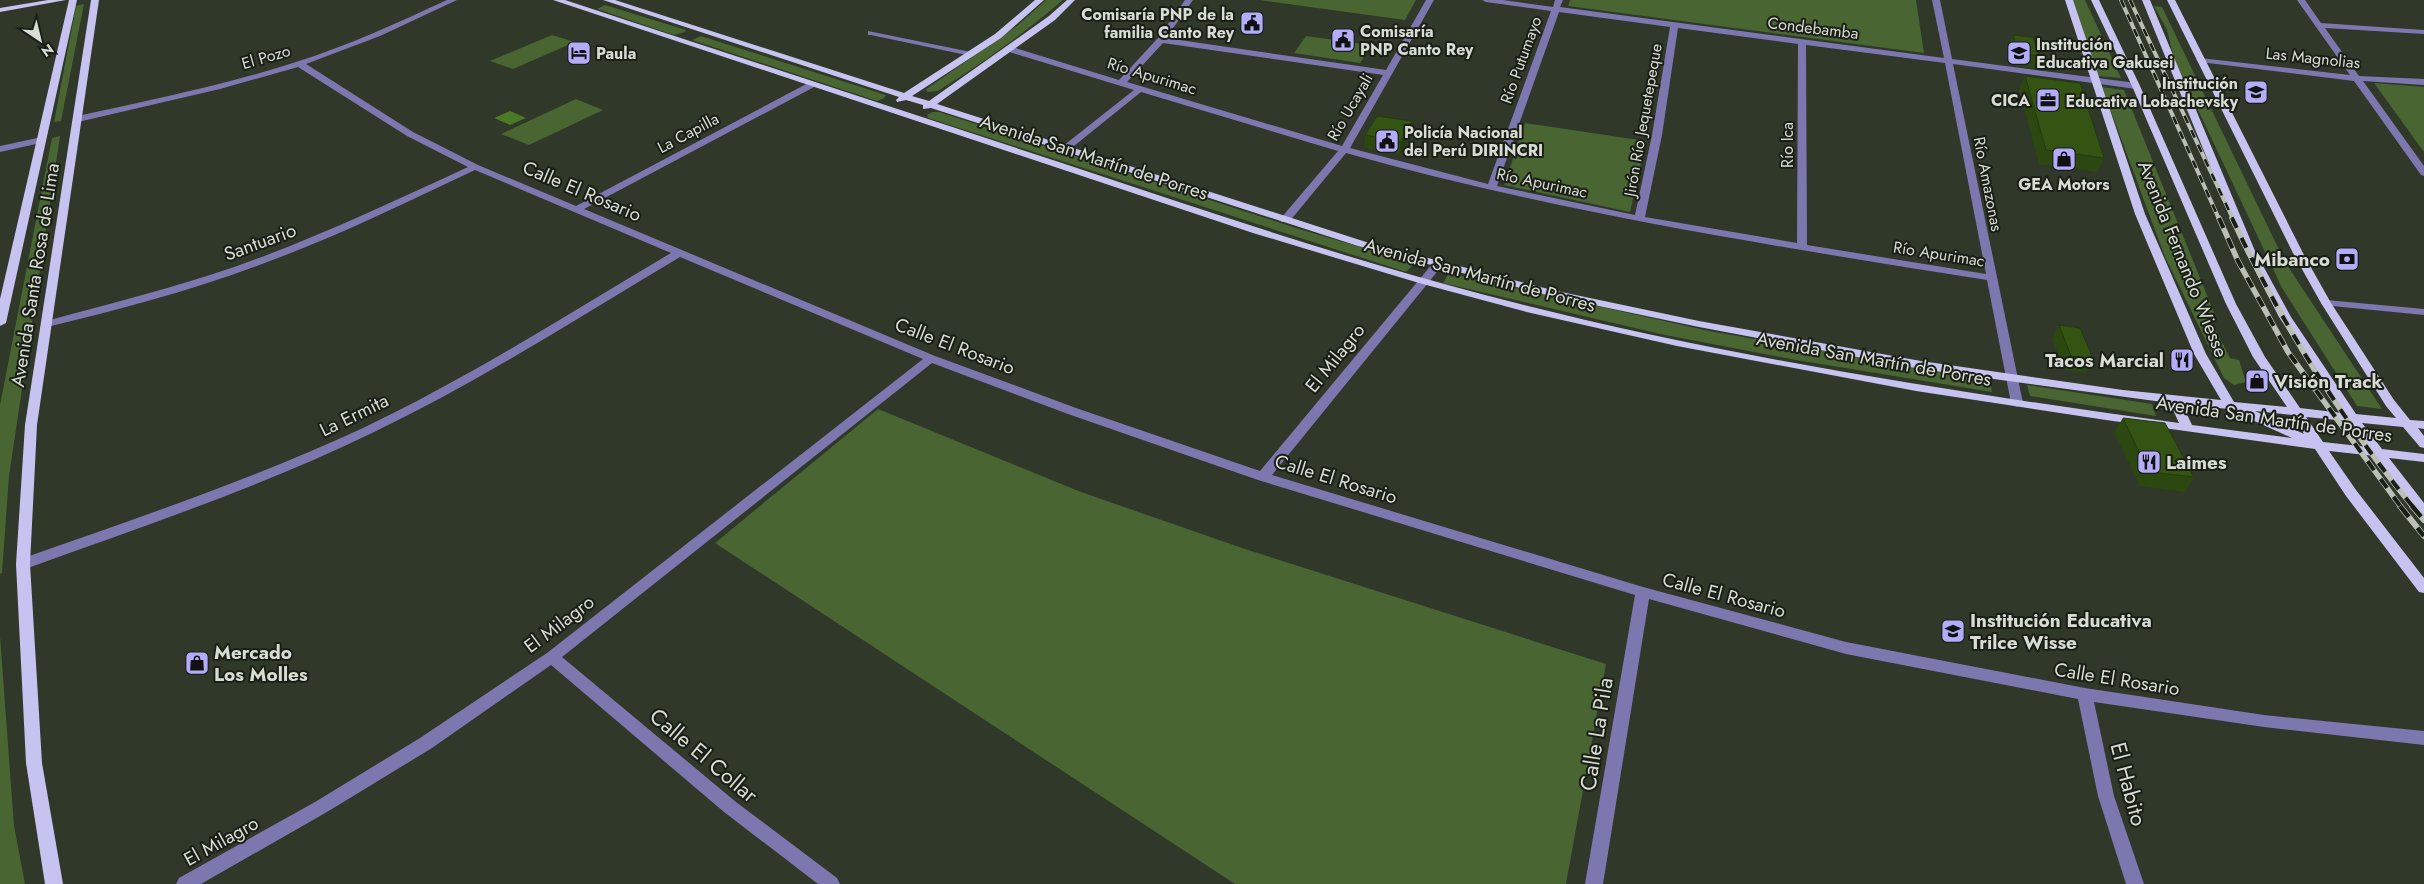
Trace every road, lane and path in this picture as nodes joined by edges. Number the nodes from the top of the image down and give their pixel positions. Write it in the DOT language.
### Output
graph roads {
  1 [pos="11,0"];
  2 [pos="62,0"];
  3 [pos="73,0"];
  4 [pos="95,0"];
  5 [pos="453,0"];
  6 [pos="557,0"];
  7 [pos="608,0"];
  8 [pos="1040,0"];
  9 [pos="1070,0"];
  10 [pos="1189,0"];
  11 [pos="1430,0"];
  12 [pos="1486,0"];
  13 [pos="1559,0"];
  14 [pos="1936,0"];
  15 [pos="2069,0"];
  16 [pos="2094,0"];
  17 [pos="2146,0"];
  18 [pos="2171,0"];
  19 [pos="2301,0"];
  20 [pos="0,2"];
  21 [pos="1555,9"];
  22 [pos="0,10"];
  23 [pos="586,10"];
  24 [pos="1674,25"];
  25 [pos="2320,25"];
  26 [pos="702,31"];
  27 [pos="2424,32"];
  28 [pos="871,33"];
  29 [pos="1161,40"];
  30 [pos="681,41"];
  31 [pos="1802,42"];
  32 [pos="1009,49"];
  33 [pos="971,54"];
  34 [pos="2200,60"];
  35 [pos="1948,61"];
  36 [pos="298,64"];
  37 [pos="1387,73"];
  38 [pos="2357,78"];
  39 [pos="2096,80"];
  40 [pos="2424,82"];
  41 [pos="1121,83"];
  42 [pos="813,84"];
  43 [pos="2136,86"];
  44 [pos="1140,88"];
  45 [pos="905,97"];
  46 [pos="930,104"];
  47 [pos="888,109"];
  48 [pos="912,117"];
  49 [pos="78,119"];
  50 [pos="42,140"];
  51 [pos="0,148"];
  52 [pos="1066,148"];
  53 [pos="1344,150"];
  54 [pos="475,167"];
  55 [pos="2424,173"];
  56 [pos="1491,188"];
  57 [pos="576,209"];
  58 [pos="1639,219"];
  59 [pos="1285,220"];
  60 [pos="1802,248"];
  61 [pos="679,253"];
  62 [pos="1437,264"];
  63 [pos="1992,278"];
  64 [pos="1423,282"];
  65 [pos="2326,303"];
  66 [pos="2424,312"];
  67 [pos="0,323"];
  68 [pos="48,324"];
  69 [pos="931,358"];
  70 [pos="2011,377"];
  71 [pos="2174,399"];
  72 [pos="2017,403"];
  73 [pos="2230,405"];
  74 [pos="2297,413"];
  75 [pos="2352,418"];
  76 [pos="2408,424"];
  77 [pos="2424,425"];
  78 [pos="2187,427"];
  79 [pos="2424,444"];
  80 [pos="2320,446"];
  81 [pos="2379,452"];
  82 [pos="2424,458"];
  83 [pos="1263,477"];
  84 [pos="2424,512"];
  85 [pos="23,564"];
  86 [pos="2424,588"];
  87 [pos="1643,592"];
  88 [pos="552,657"];
  89 [pos="2085,694"];
  90 [pos="2424,738"];
  91 [pos="54,884"];
  92 [pos="185,884"];
  93 [pos="831,884"];
  94 [pos="1594,884"];
  95 [pos="2135,884"];
  1 -- 20 [label="main road"];
  2 -- 22 [label="main road"];
  3 -- 50 [label="main road, Avenida Santa Rosa de Lima"];
  4 -- 49 [label="main road, Avenida Santa Rosa de Lima"];
  5 -- 36 [label="street, El Pozo"];
  6 -- 23 [label="main road, Avenida San Martín de Porres"];
  7 -- 23 [label="main road"];
  7 -- 26 [label="main road, Avenida San Martín de Porres"];
  8 -- 33 [label="main road"];
  9 -- 32 [label="main road"];
  10 -- 29 [label="street"];
  11 -- 37 [label="street, Río Ucayali"];
  12 -- 21 [label="street, Condebamba"];
  13 -- 21 [label="street, Río Putumayo"];
  14 -- 35 [label="street, Río Amazonas"];
  15 -- 39 [label="main road, Avenida Fernando Wiesse"];
  16 -- 43 [label="main road, Avenida Fernando Wiesse"];
  17 -- 75 [label="main road"];
  18 -- 34 [label="main road"];
  19 -- 25 [label="street"];
  21 -- 24 [label="street, Condebamba"];
  21 -- 56 [label="street, Río Putumayo"];
  23 -- 30 [label="main road, Avenida San Martín de Porres"];
  24 -- 31 [label="street, Condebamba"];
  24 -- 58 [label="street, Jirón Río Jequetepeque"];
  25 -- 27 [label="street"];
  25 -- 38 [label="street"];
  26 -- 30 [label="main road"];
  26 -- 45 [label="main road, Avenida San Martín de Porres"];
  28 -- 33 [label="street"];
  29 -- 37 [label="street"];
  29 -- 41 [label="street"];
  30 -- 42 [label="main road, Avenida San Martín de Porres"];
  31 -- 35 [label="street, Condebamba"];
  31 -- 60 [label="street, Río Ica"];
  32 -- 41 [label="street, Río Apurimac"];
  32 -- 46 [label="main road"];
  33 -- 45 [label="main road"];
  34 -- 38 [label="street, Las Magnolias"];
  34 -- 65 [label="main road"];
  35 -- 39 [label="street, Condebamba"];
  35 -- 63 [label="street, Río Amazonas"];
  36 -- 49 [label="street, El Pozo"];
  36 -- 54 [label="street, Calle El Rosario"];
  37 -- 53 [label="street, Río Ucayali"];
  38 -- 40 [label="street, Las Magnolias"];
  38 -- 55 [label="street"];
  39 -- 43 [label="street, Condebamba"];
  39 -- 73 [label="main road, Avenida Fernando Wiesse"];
  41 -- 44 [label="street, Río Apurimac"];
  42 -- 47 [label="main road, Avenida San Martín de Porres"];
  42 -- 57 [label="street, La Capilla"];
  43 -- 74 [label="main road, Avenida Fernando Wiesse"];
  44 -- 52 [label="street"];
  44 -- 53 [label="street, Río Apurimac"];
  45 -- 46 [label="main road, Avenida San Martín de Porres"];
  45 -- 47 [label="main road"];
  46 -- 48 [label="main road"];
  46 -- 52 [label="main road, Avenida San Martín de Porres"];
  47 -- 48 [label="main road, Avenida San Martín de Porres"];
  48 -- 64 [label="main road, Avenida San Martín de Porres"];
  49 -- 68 [label="main road, Avenida Santa Rosa de Lima"];
  50 -- 51 [label="street"];
  50 -- 67 [label="main road, Avenida Santa Rosa de Lima"];
  52 -- 59 [label="main road, Avenida San Martín de Porres"];
  53 -- 56 [label="street, Río Apurimac"];
  53 -- 59 [label="street, Río Ucayali"];
  54 -- 57 [label="street, Calle El Rosario"];
  54 -- 68 [label="street, Santuario"];
  56 -- 58 [label="street, Río Apurimac"];
  57 -- 61 [label="street, Calle El Rosario"];
  58 -- 60 [label="street, Río Apurimac"];
  59 -- 62 [label="main road, Avenida San Martín de Porres"];
  60 -- 63 [label="street, Río Apurimac"];
  61 -- 69 [label="street, Calle El Rosario"];
  61 -- 85 [label="street, La Ermita"];
  62 -- 64 [label="street, El Milagro"];
  62 -- 70 [label="main road, Avenida San Martín de Porres"];
  63 -- 70 [label="street, Río Amazonas"];
  64 -- 72 [label="main road, Avenida San Martín de Porres"];
  64 -- 83 [label="street, El Milagro"];
  65 -- 66 [label="street"];
  65 -- 76 [label="main road"];
  68 -- 85 [label="main road, Avenida Santa Rosa de Lima"];
  69 -- 83 [label="street, Calle El Rosario"];
  69 -- 88 [label="street, El Milagro"];
  70 -- 71 [label="main road, Avenida San Martín de Porres"];
  70 -- 72 [label="street, Río Amazonas"];
  71 -- 73 [label="main road, Avenida San Martín de Porres"];
  71 -- 78 [label="main road"];
  72 -- 78 [label="main road, Avenida San Martín de Porres"];
  73 -- 74 [label="main road, Avenida San Martín de Porres"];
  73 -- 80 [label="main road"];
  74 -- 75 [label="main road, Avenida San Martín de Porres"];
  74 -- 80 [label="main road, Avenida Fernando Wiesse"];
  75 -- 76 [label="main road, Avenida San Martín de Porres"];
  75 -- 81 [label="main road"];
  76 -- 77 [label="main road, Avenida San Martín de Porres"];
  76 -- 79 [label="main road"];
  78 -- 80 [label="main road, Avenida San Martín de Porres"];
  80 -- 81 [label="main road, Avenida San Martín de Porres"];
  80 -- 86 [label="main road, Avenida Fernando Wiesse"];
  81 -- 82 [label="main road, Avenida San Martín de Porres"];
  81 -- 84 [label="main road"];
  83 -- 87 [label="street, Calle El Rosario"];
  85 -- 91 [label="main road, Avenida Santa Rosa de Lima"];
  87 -- 89 [label="street, Calle El Rosario"];
  87 -- 94 [label="street, Calle La Pila"];
  88 -- 92 [label="street, El Milagro"];
  88 -- 93 [label="street, Calle El Collar"];
  89 -- 90 [label="street, Calle El Rosario"];
  89 -- 95 [label="street, El Habito"];
}
